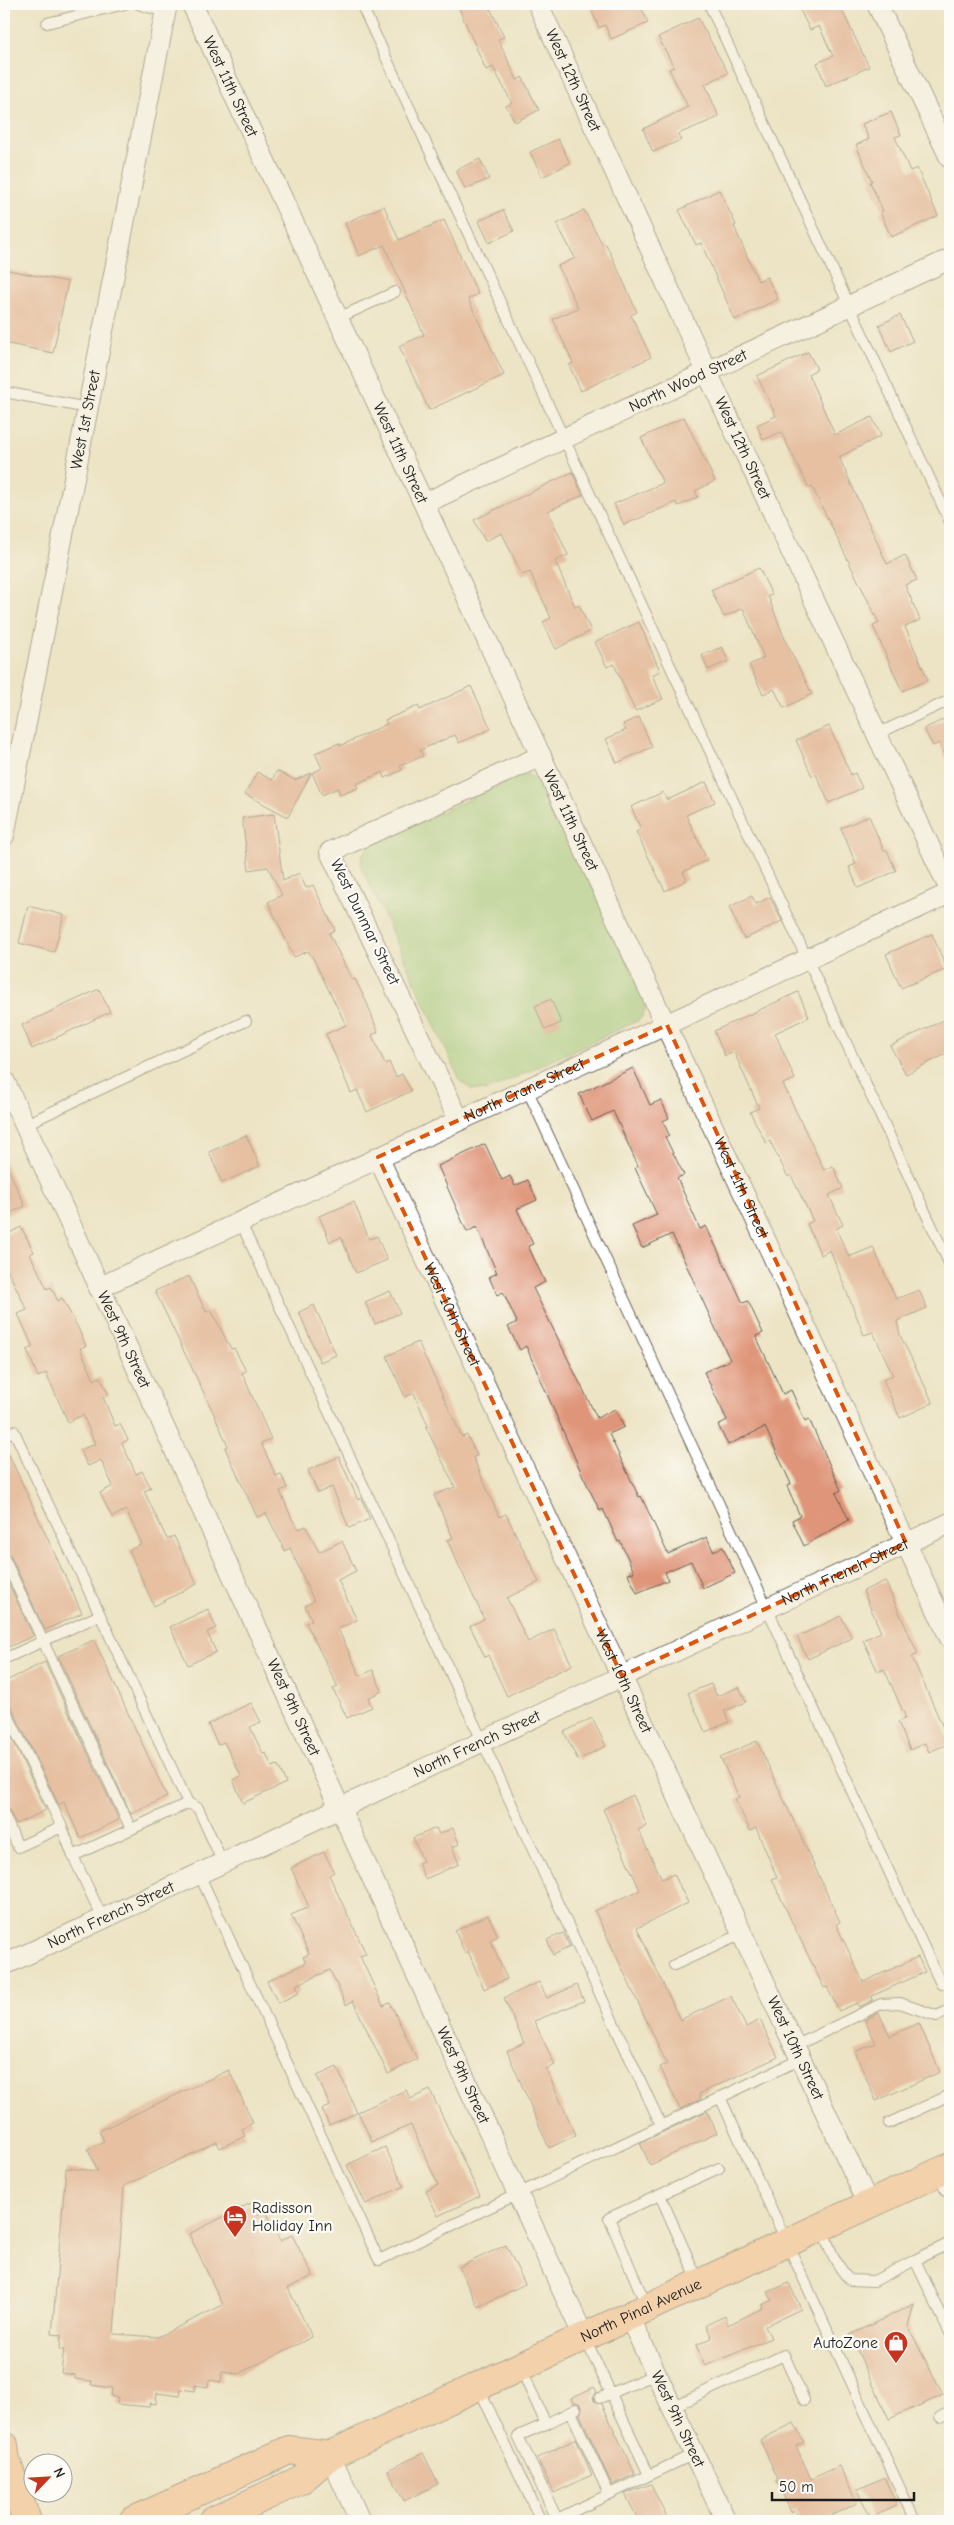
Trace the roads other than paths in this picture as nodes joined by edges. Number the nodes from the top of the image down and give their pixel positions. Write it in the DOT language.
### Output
graph roads {
  1 [pos="126,4"];
  2 [pos="138,4"];
  3 [pos="192,4"];
  4 [pos="361,4"];
  5 [pos="538,4"];
  6 [pos="709,4"];
  7 [pos="877,4"];
  8 [pos="166,8"];
  9 [pos="47,23"];
  10 [pos="950,158"];
  11 [pos="950,259"];
  12 [pos="395,292"];
  13 [pos="849,306"];
  14 [pos="338,318"];
  15 [pos="707,372"];
  16 [pos="4,392"];
  17 [pos="88,408"];
  18 [pos="564,439"];
  19 [pos="425,503"];
  20 [pos="950,522"];
  21 [pos="950,700"];
  22 [pos="877,734"];
  23 [pos="540,756"];
  24 [pos="4,836"];
  25 [pos="950,892"];
  26 [pos="808,961"];
  27 [pos="246,1021"];
  28 [pos="667,1025"];
  29 [pos="4,1080"];
  30 [pos="527,1089"];
  31 [pos="459,1120"];
  32 [pos="24,1126"];
  33 [pos="378,1158"];
  34 [pos="240,1221"];
  35 [pos="950,1265"];
  36 [pos="98,1288"];
  37 [pos="4,1436"];
  38 [pos="950,1523"];
  39 [pos="906,1543"];
  40 [pos="4,1558"];
  41 [pos="768,1608"];
  42 [pos="100,1615"];
  43 [pos="950,1638"];
  44 [pos="43,1642"];
  45 [pos="4,1659"];
  46 [pos="622,1676"];
  47 [pos="4,1707"];
  48 [pos="483,1741"];
  49 [pos="188,1803"];
  50 [pos="339,1808"];
  51 [pos="4,1815"];
  52 [pos="62,1827"];
  53 [pos="130,1829"];
  54 [pos="73,1856"];
  55 [pos="224,1862"];
  56 [pos="199,1874"];
  57 [pos="103,1919"];
  58 [pos="742,1934"];
  59 [pos="4,1965"];
  60 [pos="674,1966"];
  61 [pos="942,1984"];
  62 [pos="950,2010"];
  63 [pos="798,2053"];
  64 [pos="950,2095"];
  65 [pos="720,2097"];
  66 [pos="889,2123"];
  67 [pos="661,2125"];
  68 [pos="718,2168"];
  69 [pos="947,2175"];
  70 [pos="518,2193"];
  71 [pos="660,2195"];
  72 [pos="869,2205"];
  73 [pos="822,2227"];
  74 [pos="787,2243"];
  75 [pos="950,2243"];
  76 [pos="915,2260"];
  77 [pos="700,2284"];
  78 [pos="638,2312"];
  79 [pos="950,2333"];
  80 [pos="583,2335"];
  81 [pos="519,2365"];
  82 [pos="656,2374"];
  83 [pos="478,2385"];
  84 [pos="612,2394"];
  85 [pos="600,2398"];
  86 [pos="804,2400"];
  87 [pos="672,2407"];
  88 [pos="950,2412"];
  89 [pos="940,2416"];
  90 [pos="546,2424"];
  91 [pos="4,2445"];
  92 [pos="330,2454"];
  93 [pos="694,2454"];
  94 [pos="649,2475"];
  95 [pos="609,2494"];
  96 [pos="27,2521"];
  97 [pos="133,2521"];
  98 [pos="213,2521"];
  99 [pos="360,2521"];
  100 [pos="542,2521"];
  101 [pos="726,2521"];
  102 [pos="916,2521"];
  1 -- 9 [label="lane"];
  2 -- 8 [label="lane"];
  3 -- 14 [label="street, West 11th Street"];
  4 -- 18 [label="lane"];
  5 -- 15 [label="street, West 12th Street"];
  6 -- 13 [label="lane"];
  7 -- 10 [label="street"];
  8 -- 17 [label="street, West 1st Street"];
  11 -- 13 [label="street, North Wood Street"];
  12 -- 14 [label="lane"];
  13 -- 15 [label="street, North Wood Street"];
  13 -- 20 [label="lane"];
  14 -- 19 [label="street, West 11th Street"];
  15 -- 18 [label="street, North Wood Street"];
  15 -- 22 [label="street, West 12th Street"];
  16 -- 17 [label="lane"];
  17 -- 24 [label="street, West 1st Street"];
  18 -- 19 [label="street, North Wood Street"];
  18 -- 26 [label="lane"];
  19 -- 23 [label="street, West 11th Street"];
  21 -- 22 [label="lane"];
  22 -- 25 [label="street, West 12th Street"];
  23 -- 28 [label="street, West 11th Street"];
  23 -- 31 [label="street, West Dunmar Street"];
  25 -- 26 [label="street, North Crane Street"];
  26 -- 28 [label="street, North Crane Street"];
  26 -- 35 [label="lane"];
  27 -- 32 [label="lane"];
  28 -- 30 [label="street, North Crane Street"];
  28 -- 39 [label="street, West 11th Street"];
  29 -- 32 [label="street, West 9th Street"];
  30 -- 31 [label="street, North Crane Street"];
  30 -- 41 [label="lane"];
  31 -- 33 [label="street, North Crane Street"];
  32 -- 36 [label="street, West 9th Street"];
  33 -- 34 [label="street, North Crane Street"];
  33 -- 46 [label="street, West 10th Street"];
  34 -- 36 [label="street, North Crane Street"];
  34 -- 48 [label="lane"];
  36 -- 50 [label="street, West 9th Street"];
  37 -- 42 [label="lane"];
  38 -- 39 [label="street, North French Street"];
  39 -- 41 [label="street, North French Street"];
  39 -- 43 [label="street, West 11th Street"];
  40 -- 44 [label="lane"];
  41 -- 46 [label="street, North French Street"];
  41 -- 61 [label="lane"];
  42 -- 44 [label="lane"];
  42 -- 49 [label="lane"];
  44 -- 45 [label="lane"];
  44 -- 53 [label="lane"];
  46 -- 48 [label="street, North French Street"];
  46 -- 58 [label="street, West 10th Street"];
  47 -- 52 [label="lane"];
  48 -- 50 [label="street, North French Street"];
  48 -- 67 [label="lane"];
  49 -- 53 [label="lane"];
  49 -- 55 [label="lane"];
  50 -- 55 [label="street, North French Street"];
  50 -- 70 [label="street, West 9th Street"];
  51 -- 52 [label="lane"];
  52 -- 54 [label="lane"];
  53 -- 54 [label="lane"];
  54 -- 57 [label="lane"];
  55 -- 56 [label="street, North French Street"];
  56 -- 57 [label="street, North French Street"];
  56 -- 70 [label="lane"];
  57 -- 59 [label="street, North French Street"];
  58 -- 60 [label="lane"];
  58 -- 63 [label="street, West 10th Street"];
  62 -- 63 [label="lane"];
  63 -- 65 [label="lane"];
  63 -- 72 [label="street, West 10th Street"];
  64 -- 66 [label="lane"];
  65 -- 67 [label="lane"];
  65 -- 74 [label="lane"];
  67 -- 70 [label="lane"];
  68 -- 71 [label="lane"];
  69 -- 72 [label="main road, North Pinal Avenue"];
  70 -- 80 [label="street, West 9th Street"];
  71 -- 77 [label="lane"];
  71 -- 78 [label="lane"];
  72 -- 73 [label="main road, North Pinal Avenue"];
  73 -- 74 [label="main road, North Pinal Avenue"];
  73 -- 76 [label="lane"];
  74 -- 77 [label="main road, North Pinal Avenue"];
  74 -- 102 [label="lane"];
  75 -- 76 [label="lane"];
  76 -- 79 [label="lane"];
  77 -- 78 [label="main road, North Pinal Avenue"];
  78 -- 80 [label="main road, North Pinal Avenue"];
  78 -- 82 [label="street, West 9th Street"];
  80 -- 81 [label="main road, North Pinal Avenue"];
  80 -- 84 [label="lane"];
  81 -- 83 [label="main road, North Pinal Avenue"];
  81 -- 90 [label="lane"];
  82 -- 84 [label="lane"];
  82 -- 87 [label="street, West 9th Street"];
  83 -- 92 [label="main road, North Pinal Avenue"];
  83 -- 100 [label="lane"];
  84 -- 85 [label="lane"];
  84 -- 94 [label="lane"];
  86 -- 87 [label="lane"];
  87 -- 93 [label="street, West 9th Street"];
  88 -- 89 [label="lane"];
  90 -- 95 [label="lane"];
  90 -- 95 [label="lane"];
  91 -- 96 [label="main road"];
  92 -- 97 [label="main road"];
  92 -- 98 [label="main road, North Pinal Avenue"];
  92 -- 99 [label="street"];
  93 -- 94 [label="lane"];
  93 -- 101 [label="street, West 9th Street"];
  94 -- 95 [label="lane"];
}
